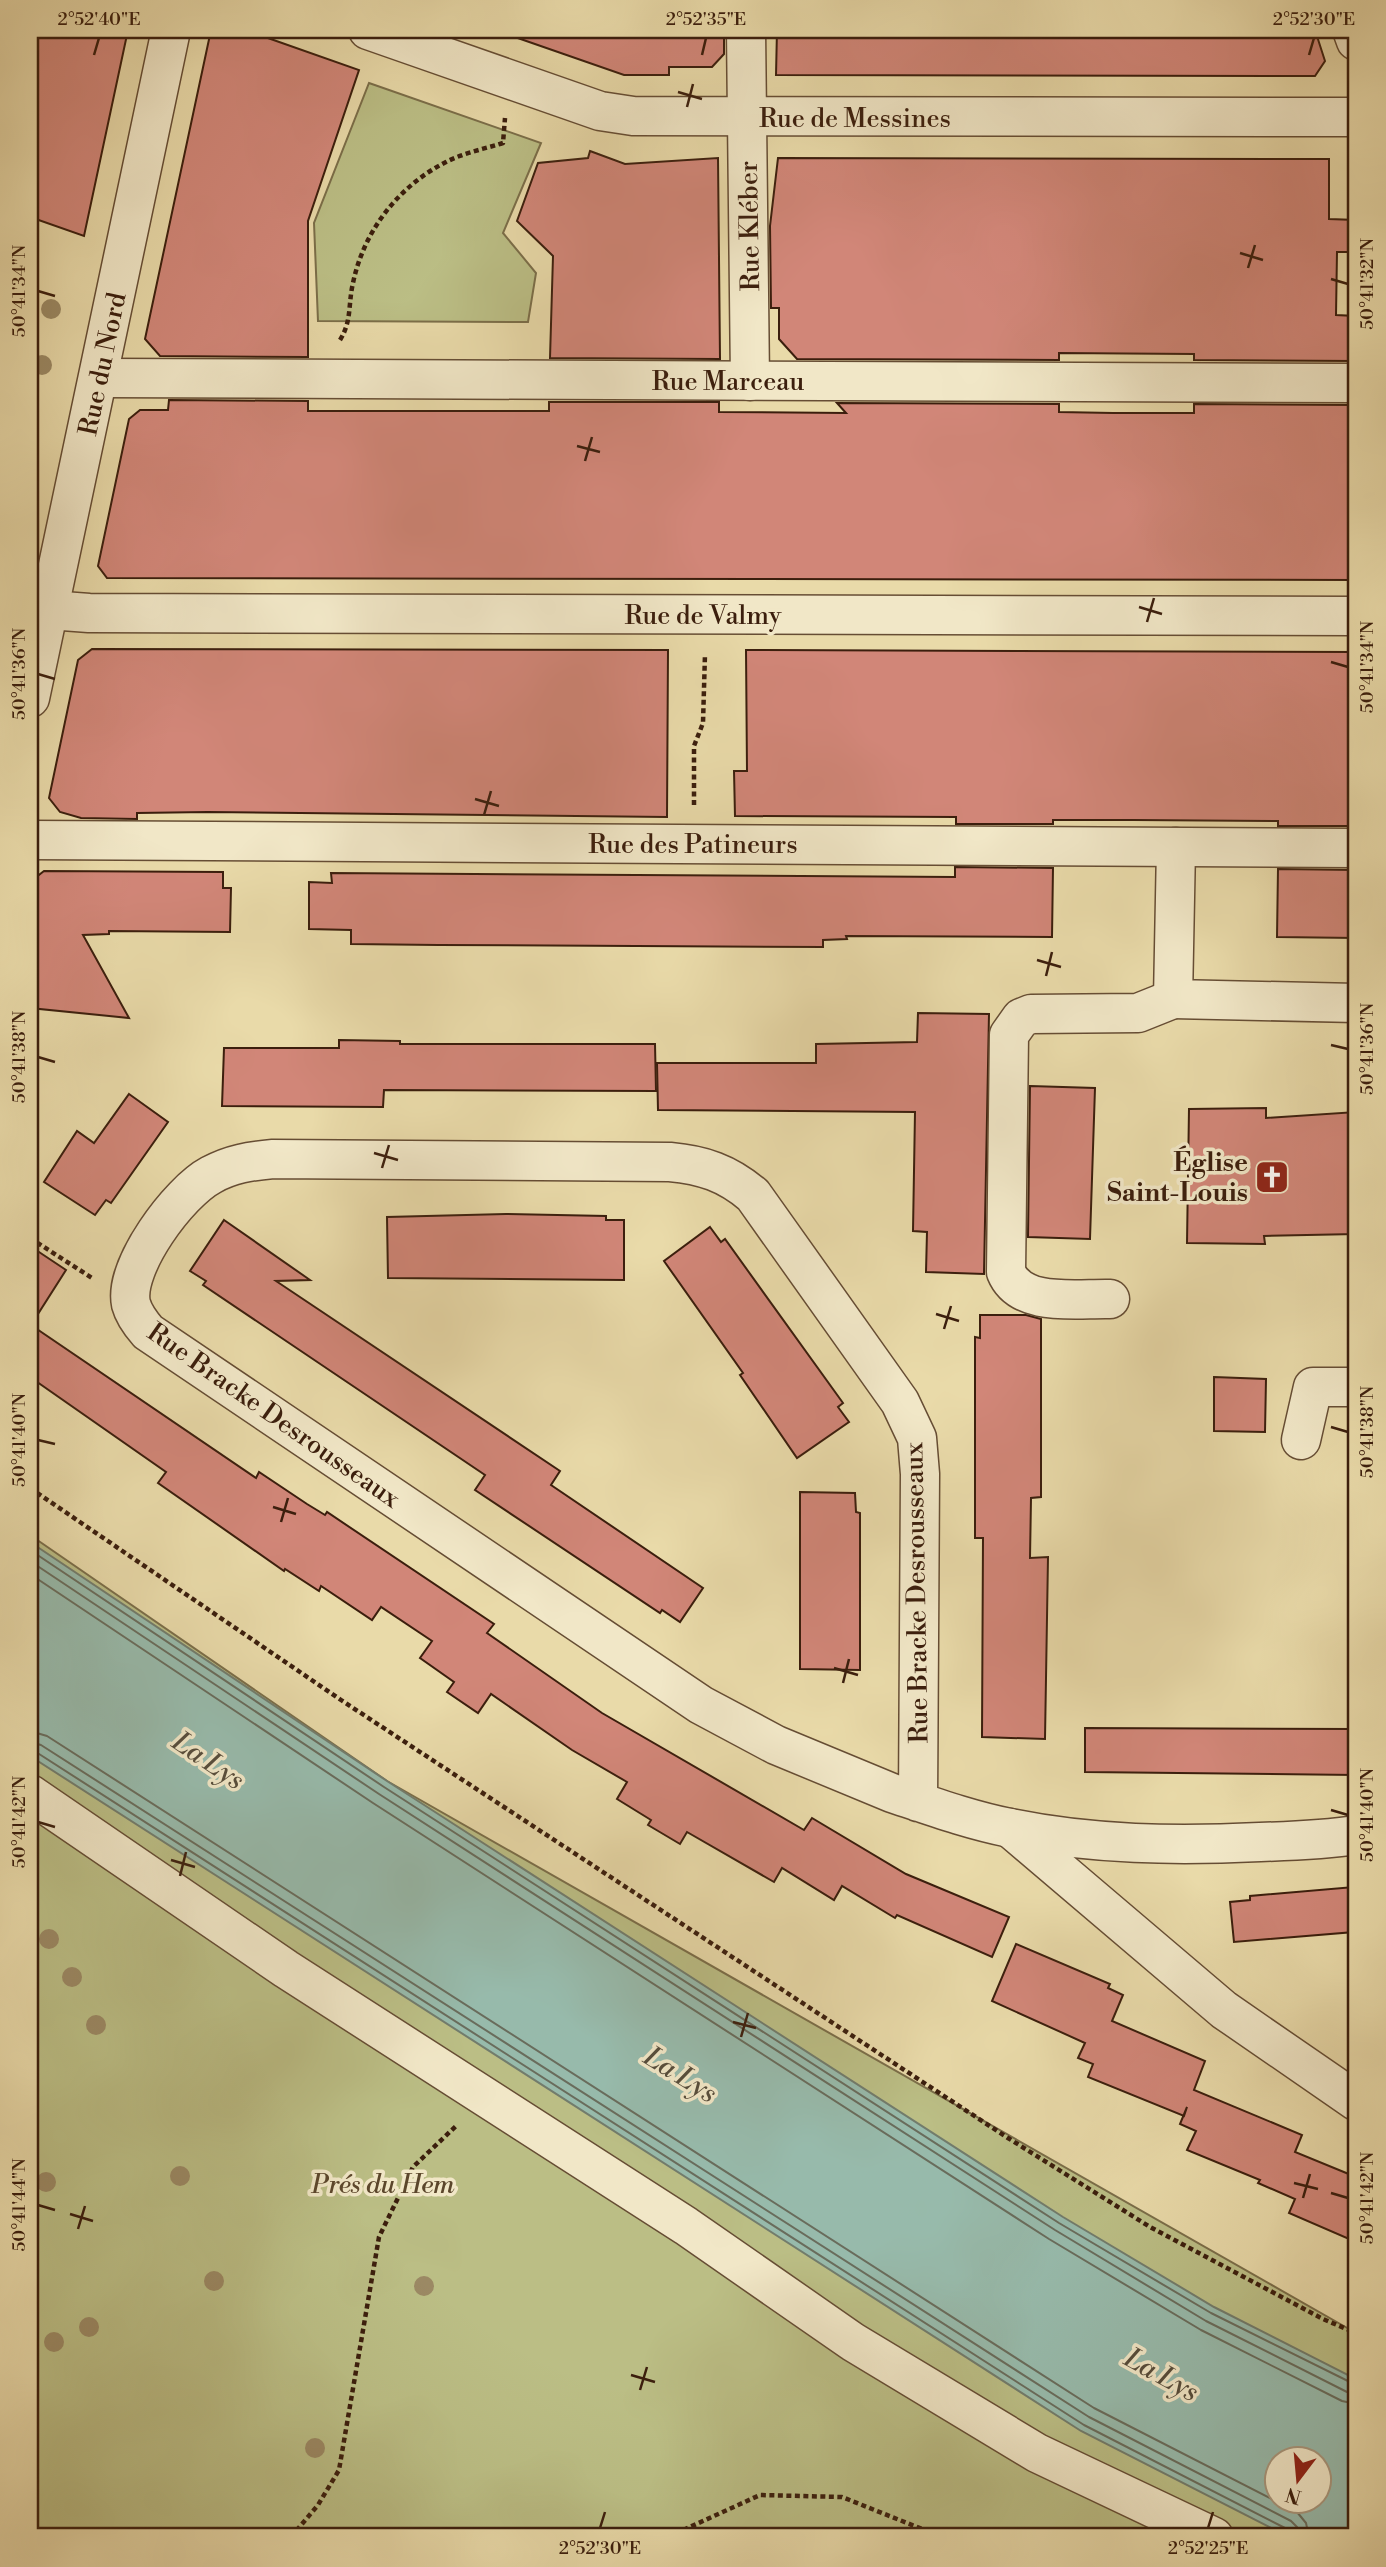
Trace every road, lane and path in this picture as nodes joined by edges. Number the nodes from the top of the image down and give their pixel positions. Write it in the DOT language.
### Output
graph roads {
  1 [pos="171,30"];
  2 [pos="368,30"];
  3 [pos="746,30"];
  4 [pos="1352,30"];
  5 [pos="1356,41"];
  6 [pos="509,79"];
  7 [pos="1356,117"];
  8 [pos="748,118"];
  9 [pos="100,378"];
  10 [pos="316,379"];
  11 [pos="751,381"];
  12 [pos="1356,383"];
  13 [pos="42,602"];
  14 [pos="707,615"];
  15 [pos="1356,616"];
  16 [pos="30,698"];
  17 [pos="30,840"];
  18 [pos="694,844"];
  19 [pos="1176,847"];
  20 [pos="1356,848"];
  21 [pos="1173,999"];
  22 [pos="1356,1003"];
  23 [pos="30,1238"];
  24 [pos="1110,1299"];
  25 [pos="131,1303"];
  26 [pos="1356,1387"];
  27 [pos="1301,1440"];
  28 [pos="30,1488"];
  29 [pos="30,1794"];
  30 [pos="918,1802"];
  31 [pos="1010,1828"];
  32 [pos="1356,1835"];
  33 [pos="489,2098"];
  34 [pos="1356,2101"];
  35 [pos="1356,2333"];
  36 [pos="291,2537"];
  37 [pos="668,2537"];
  38 [pos="942,2537"];
  39 [pos="1214,2537"];
  1 -- 9 [label="street, Rue du Nord"];
  2 -- 6 [label="street, Rue de Messines"];
  3 -- 8 [label="street, Rue Kléber"];
  4 -- 5 [label="street"];
  6 -- 8 [label="street, Rue de Messines"];
  6 -- 10 [label="path"];
  7 -- 8 [label="street, Rue de Messines"];
  8 -- 11 [label="street, Rue Kléber"];
  9 -- 10 [label="street, Rue Marceau"];
  9 -- 13 [label="street, Rue du Nord"];
  10 -- 11 [label="street, Rue Marceau"];
  11 -- 12 [label="street, Rue Marceau"];
  13 -- 14 [label="street, Rue de Valmy"];
  13 -- 16 [label="street, Rue du Nord"];
  14 -- 15 [label="street, Rue de Valmy"];
  14 -- 18 [label="path"];
  17 -- 18 [label="street, Rue des Patineurs"];
  18 -- 19 [label="street, Rue des Patineurs"];
  19 -- 20 [label="street, Rue des Patineurs"];
  19 -- 21 [label="street"];
  21 -- 22 [label="street"];
  21 -- 24 [label="street"];
  23 -- 25 [label="path"];
  25 -- 30 [label="street, Rue Bracke Desrousseaux"];
  25 -- 30 [label="street, Rue Bracke Desrousseaux"];
  26 -- 27 [label="street"];
  28 -- 35 [label="path"];
  29 -- 33 [label="street"];
  30 -- 31 [label="street, Rue Bracke Desrousseaux"];
  31 -- 32 [label="street, Rue Bracke Desrousseaux"];
  31 -- 34 [label="street, Rue Bracke Desrousseaux"];
  33 -- 36 [label="path"];
  33 -- 39 [label="street"];
  37 -- 38 [label="path"];
}
